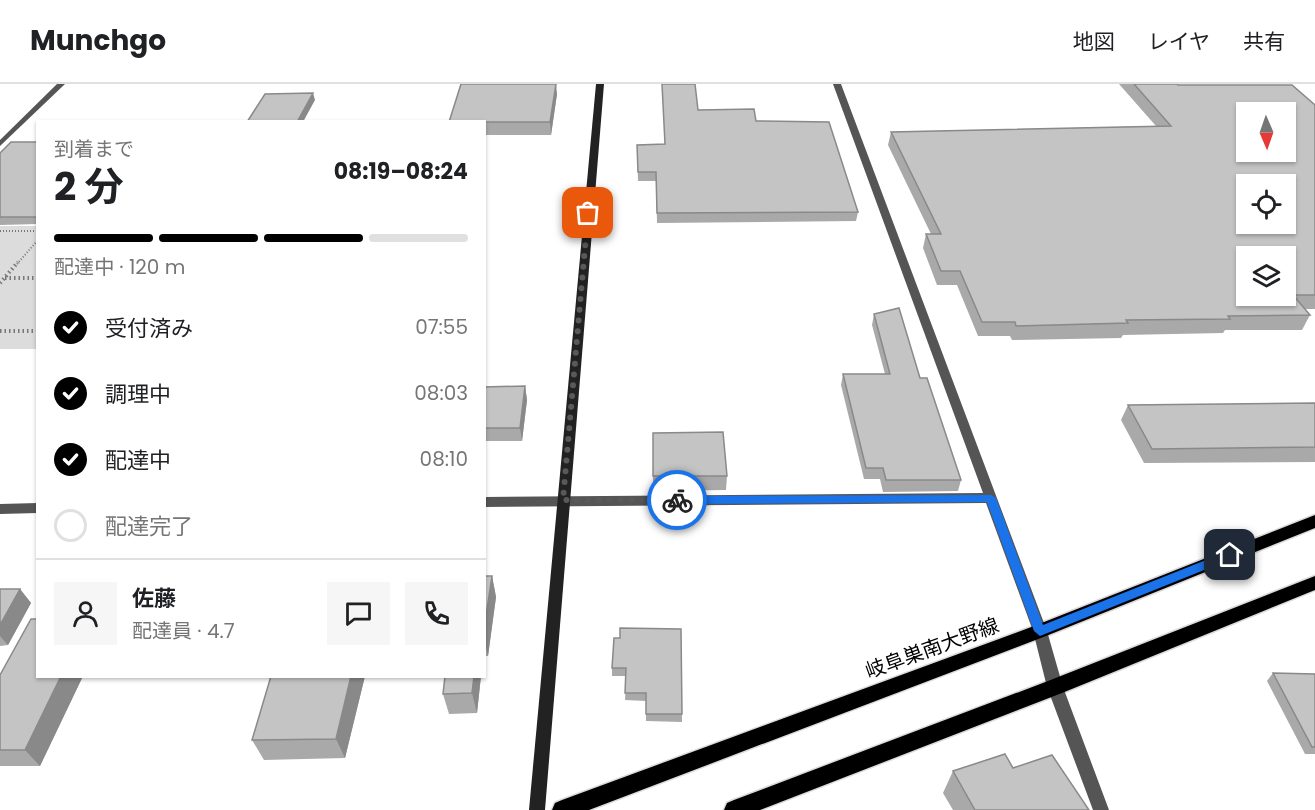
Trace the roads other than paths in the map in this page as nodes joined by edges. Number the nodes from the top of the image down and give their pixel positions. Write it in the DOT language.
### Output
graph roads {
  1 [pos="61,84"];
  2 [pos="600,84"];
  3 [pos="837,84"];
  4 [pos="0,144"];
  5 [pos="991,498"];
  6 [pos="563,500"];
  7 [pos="486,501"];
  8 [pos="0,508"];
  9 [pos="36,508"];
  10 [pos="1315,520"];
  11 [pos="1315,583"];
  12 [pos="1040,631"];
  13 [pos="1055,687"];
  14 [pos="537,810"];
  15 [pos="562,810"];
  16 [pos="734,810"];
  17 [pos="1101,810"];
  1 -- 4 [label="street"];
  2 -- 6 [label="street"];
  3 -- 5 [label="street"];
  5 -- 6 [label="street"];
  5 -- 12 [label="street"];
  6 -- 7 [label="street"];
  6 -- 14 [label="street"];
  8 -- 9 [label="street"];
  10 -- 12 [label="main road, 岐阜巣南大野線"];
  11 -- 13 [label="main road"];
  12 -- 13 [label="street"];
  12 -- 15 [label="main road, 岐阜巣南大野線"];
  13 -- 16 [label="main road"];
  13 -- 17 [label="street"];
}
